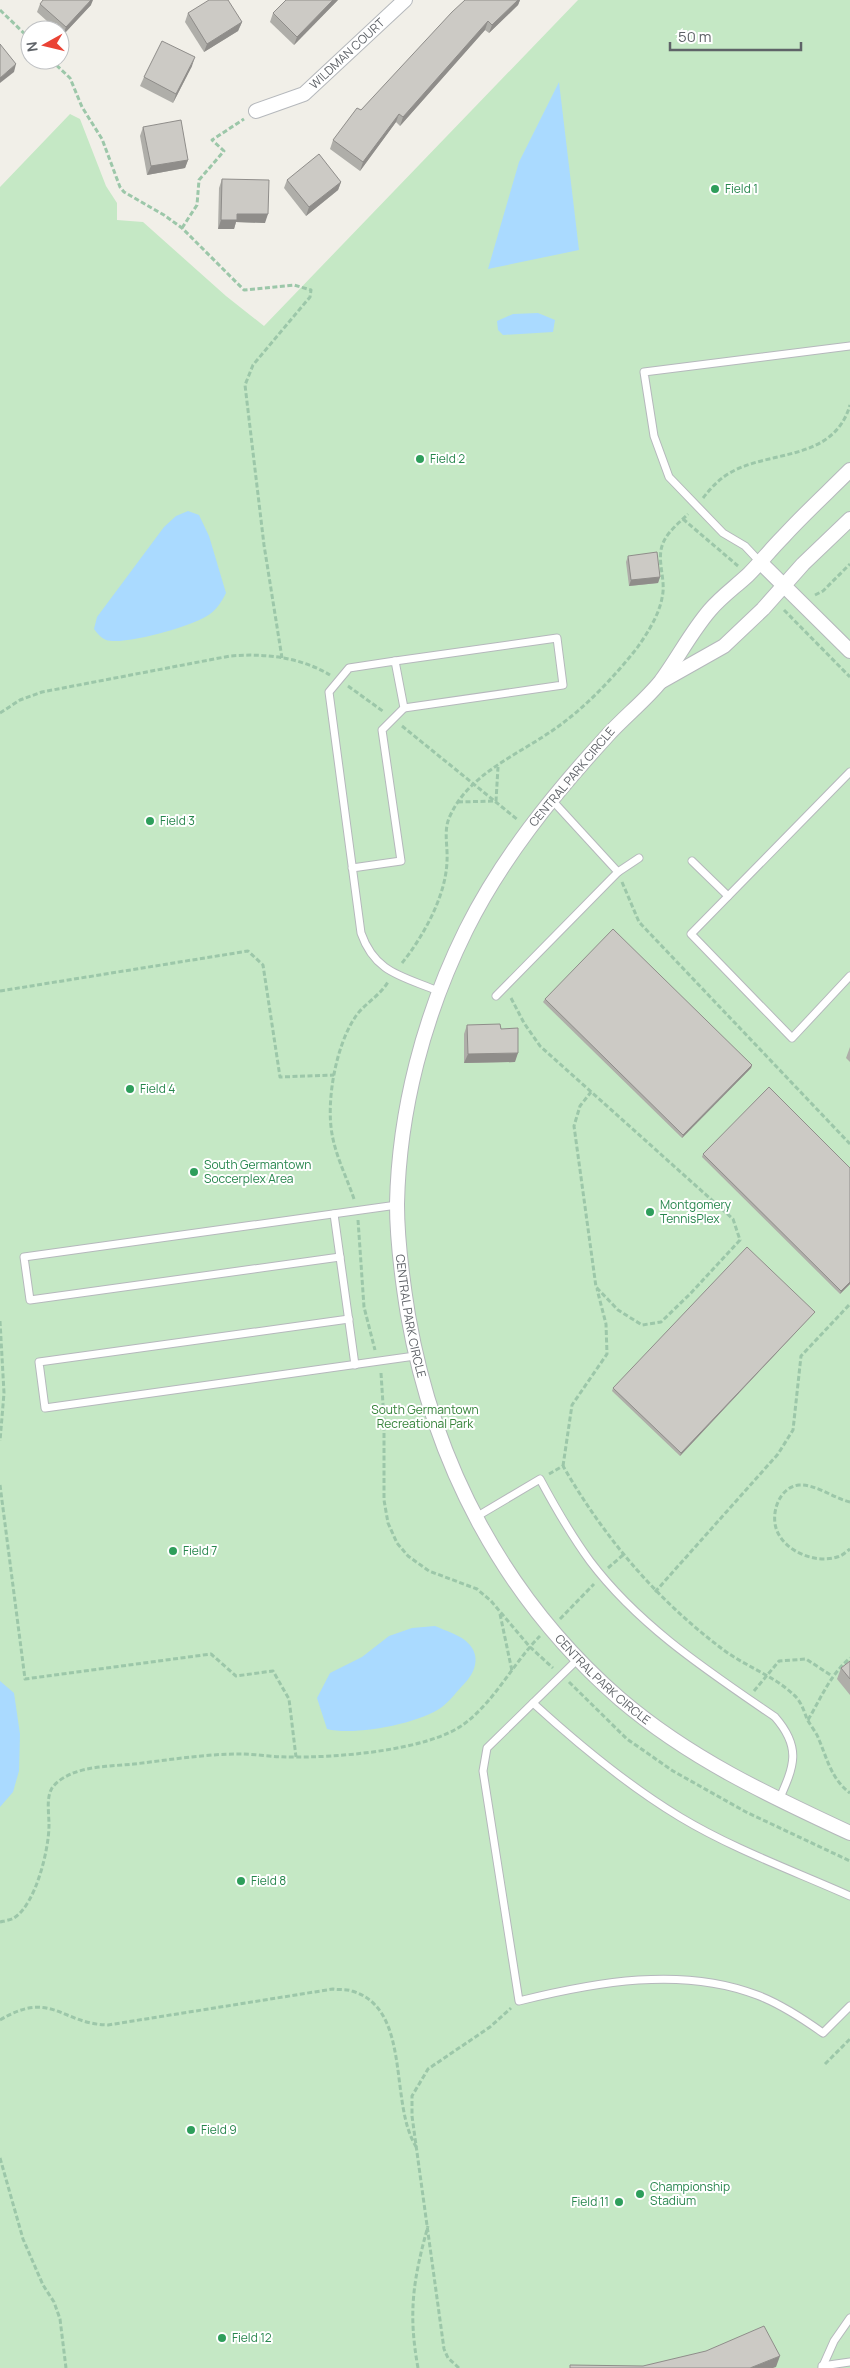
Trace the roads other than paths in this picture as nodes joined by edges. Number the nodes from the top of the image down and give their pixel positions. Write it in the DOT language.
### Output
graph roads {
  1 [pos="404,0"];
  2 [pos="256,112"];
  3 [pos="850,346"];
  4 [pos="850,470"];
  5 [pos="850,518"];
  6 [pos="760,562"];
  7 [pos="784,586"];
  8 [pos="850,651"];
  9 [pos="396,661"];
  10 [pos="660,683"];
  11 [pos="404,708"];
  12 [pos="850,772"];
  13 [pos="551,799"];
  14 [pos="639,858"];
  15 [pos="692,861"];
  16 [pos="352,868"];
  17 [pos="618,872"];
  18 [pos="728,896"];
  19 [pos="850,976"];
  20 [pos="438,991"];
  21 [pos="496,996"];
  22 [pos="397,1205"];
  23 [pos="334,1214"];
  24 [pos="340,1257"];
  25 [pos="349,1319"];
  26 [pos="415,1356"];
  27 [pos="355,1365"];
  28 [pos="476,1517"];
  29 [pos="578,1659"];
  30 [pos="533,1703"];
  31 [pos="779,1800"];
  32 [pos="850,1833"];
  33 [pos="850,1896"];
  34 [pos="850,2006"];
  35 [pos="850,2318"];
  36 [pos="850,2362"];
  37 [pos="822,2367"];
  1 -- 2 [label="street, WILDMAN COURT"];
  3 -- 6 [label="lane"];
  4 -- 6 [label="street, CENTRAL PARK CIRCLE"];
  5 -- 7 [label="street, CENTRAL PARK CIRCLE"];
  6 -- 7 [label="street"];
  6 -- 10 [label="street, CENTRAL PARK CIRCLE"];
  7 -- 8 [label="street"];
  7 -- 10 [label="street, CENTRAL PARK CIRCLE"];
  9 -- 11 [label="lane"];
  9 -- 11 [label="lane"];
  9 -- 16 [label="lane"];
  10 -- 13 [label="street, CENTRAL PARK CIRCLE"];
  11 -- 16 [label="lane"];
  12 -- 18 [label="lane"];
  13 -- 17 [label="lane"];
  13 -- 20 [label="street, CENTRAL PARK CIRCLE"];
  14 -- 17 [label="lane"];
  15 -- 18 [label="lane"];
  16 -- 20 [label="lane"];
  17 -- 21 [label="lane"];
  18 -- 19 [label="lane"];
  20 -- 22 [label="street, CENTRAL PARK CIRCLE"];
  22 -- 23 [label="lane"];
  22 -- 26 [label="street, CENTRAL PARK CIRCLE"];
  23 -- 24 [label="lane"];
  23 -- 24 [label="lane"];
  24 -- 25 [label="lane"];
  25 -- 27 [label="lane"];
  25 -- 27 [label="lane"];
  26 -- 27 [label="lane"];
  26 -- 28 [label="street, CENTRAL PARK CIRCLE"];
  28 -- 29 [label="street, CENTRAL PARK CIRCLE"];
  28 -- 31 [label="lane"];
  29 -- 30 [label="lane"];
  29 -- 31 [label="street, CENTRAL PARK CIRCLE"];
  30 -- 33 [label="lane"];
  30 -- 34 [label="lane"];
  31 -- 32 [label="street, CENTRAL PARK CIRCLE"];
  35 -- 37 [label="lane"];
  36 -- 37 [label="lane"];
}
